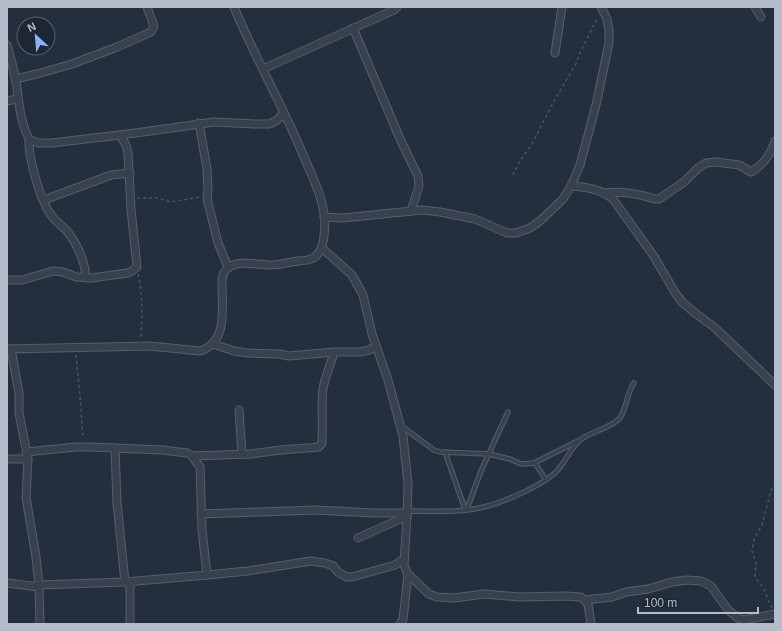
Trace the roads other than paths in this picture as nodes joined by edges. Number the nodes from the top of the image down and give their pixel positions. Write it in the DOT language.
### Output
graph roads {
  1 [pos="147,7"];
  2 [pos="234,7"];
  3 [pos="398,7"];
  4 [pos="562,7"];
  5 [pos="755,7"];
  6 [pos="602,8"];
  7 [pos="761,17"];
  8 [pos="353,28"];
  9 [pos="7,45"];
  10 [pos="555,53"];
  11 [pos="263,69"];
  12 [pos="15,79"];
  13 [pos="17,99"];
  14 [pos="7,101"];
  15 [pos="284,113"];
  16 [pos="199,123"];
  17 [pos="120,135"];
  18 [pos="29,139"];
  19 [pos="775,141"];
  20 [pos="130,173"];
  21 [pos="571,186"];
  22 [pos="605,193"];
  23 [pos="44,200"];
  24 [pos="411,211"];
  25 [pos="324,217"];
  26 [pos="322,248"];
  27 [pos="228,267"];
  28 [pos="86,278"];
  29 [pos="7,280"];
  30 [pos="213,344"];
  31 [pos="376,346"];
  32 [pos="8,348"];
  33 [pos="334,352"];
  34 [pos="634,383"];
  35 [pos="775,385"];
  36 [pos="239,410"];
  37 [pos="508,412"];
  38 [pos="400,425"];
  39 [pos="580,440"];
  40 [pos="115,448"];
  41 [pos="444,452"];
  42 [pos="242,454"];
  43 [pos="489,454"];
  44 [pos="27,455"];
  45 [pos="192,456"];
  46 [pos="7,459"];
  47 [pos="533,463"];
  48 [pos="546,480"];
  49 [pos="466,509"];
  50 [pos="202,514"];
  51 [pos="407,514"];
  52 [pos="358,538"];
  53 [pos="404,559"];
  54 [pos="207,575"];
  55 [pos="408,575"];
  56 [pos="128,582"];
  57 [pos="7,583"];
  58 [pos="39,586"];
  59 [pos="585,600"];
  60 [pos="775,614"];
  61 [pos="40,624"];
  62 [pos="130,624"];
  63 [pos="400,624"];
  64 [pos="591,624"];
  1 -- 12 [label="street"];
  2 -- 11 [label="street"];
  3 -- 8 [label="street"];
  4 -- 10 [label="street"];
  5 -- 7 [label="street"];
  6 -- 21 [label="street"];
  8 -- 11 [label="street"];
  8 -- 24 [label="street"];
  9 -- 12 [label="street"];
  11 -- 15 [label="street"];
  12 -- 13 [label="street"];
  13 -- 14 [label="street"];
  13 -- 18 [label="street"];
  15 -- 16 [label="street"];
  15 -- 25 [label="street"];
  16 -- 17 [label="street"];
  16 -- 27 [label="street"];
  17 -- 18 [label="street"];
  17 -- 20 [label="street"];
  18 -- 23 [label="street"];
  19 -- 22 [label="street"];
  20 -- 23 [label="street"];
  20 -- 28 [label="street"];
  21 -- 22 [label="street"];
  21 -- 24 [label="street"];
  22 -- 35 [label="street"];
  23 -- 28 [label="street"];
  24 -- 25 [label="street"];
  25 -- 26 [label="street"];
  26 -- 27 [label="street"];
  26 -- 31 [label="street"];
  27 -- 30 [label="street"];
  28 -- 29 [label="street"];
  30 -- 32 [label="street"];
  30 -- 33 [label="street"];
  31 -- 33 [label="street"];
  31 -- 38 [label="street"];
  32 -- 44 [label="street"];
  33 -- 42 [label="street"];
  34 -- 39 [label="lane"];
  36 -- 42 [label="street"];
  37 -- 43 [label="lane"];
  38 -- 41 [label="lane"];
  38 -- 51 [label="street"];
  39 -- 47 [label="lane"];
  39 -- 48 [label="lane"];
  40 -- 44 [label="street"];
  40 -- 45 [label="street"];
  40 -- 56 [label="street"];
  41 -- 43 [label="lane"];
  41 -- 49 [label="lane"];
  42 -- 45 [label="street"];
  43 -- 47 [label="lane"];
  43 -- 49 [label="lane"];
  44 -- 46 [label="street"];
  44 -- 58 [label="street"];
  45 -- 50 [label="street"];
  47 -- 48 [label="lane"];
  48 -- 49 [label="lane"];
  49 -- 51 [label="lane"];
  50 -- 51 [label="street"];
  50 -- 54 [label="street"];
  51 -- 52 [label="street"];
  51 -- 53 [label="street"];
  53 -- 54 [label="street"];
  53 -- 55 [label="street"];
  54 -- 56 [label="street"];
  55 -- 59 [label="street"];
  55 -- 63 [label="street"];
  56 -- 58 [label="street"];
  56 -- 62 [label="street"];
  57 -- 58 [label="street"];
  58 -- 61 [label="street"];
  59 -- 60 [label="street"];
  59 -- 64 [label="street"];
}
